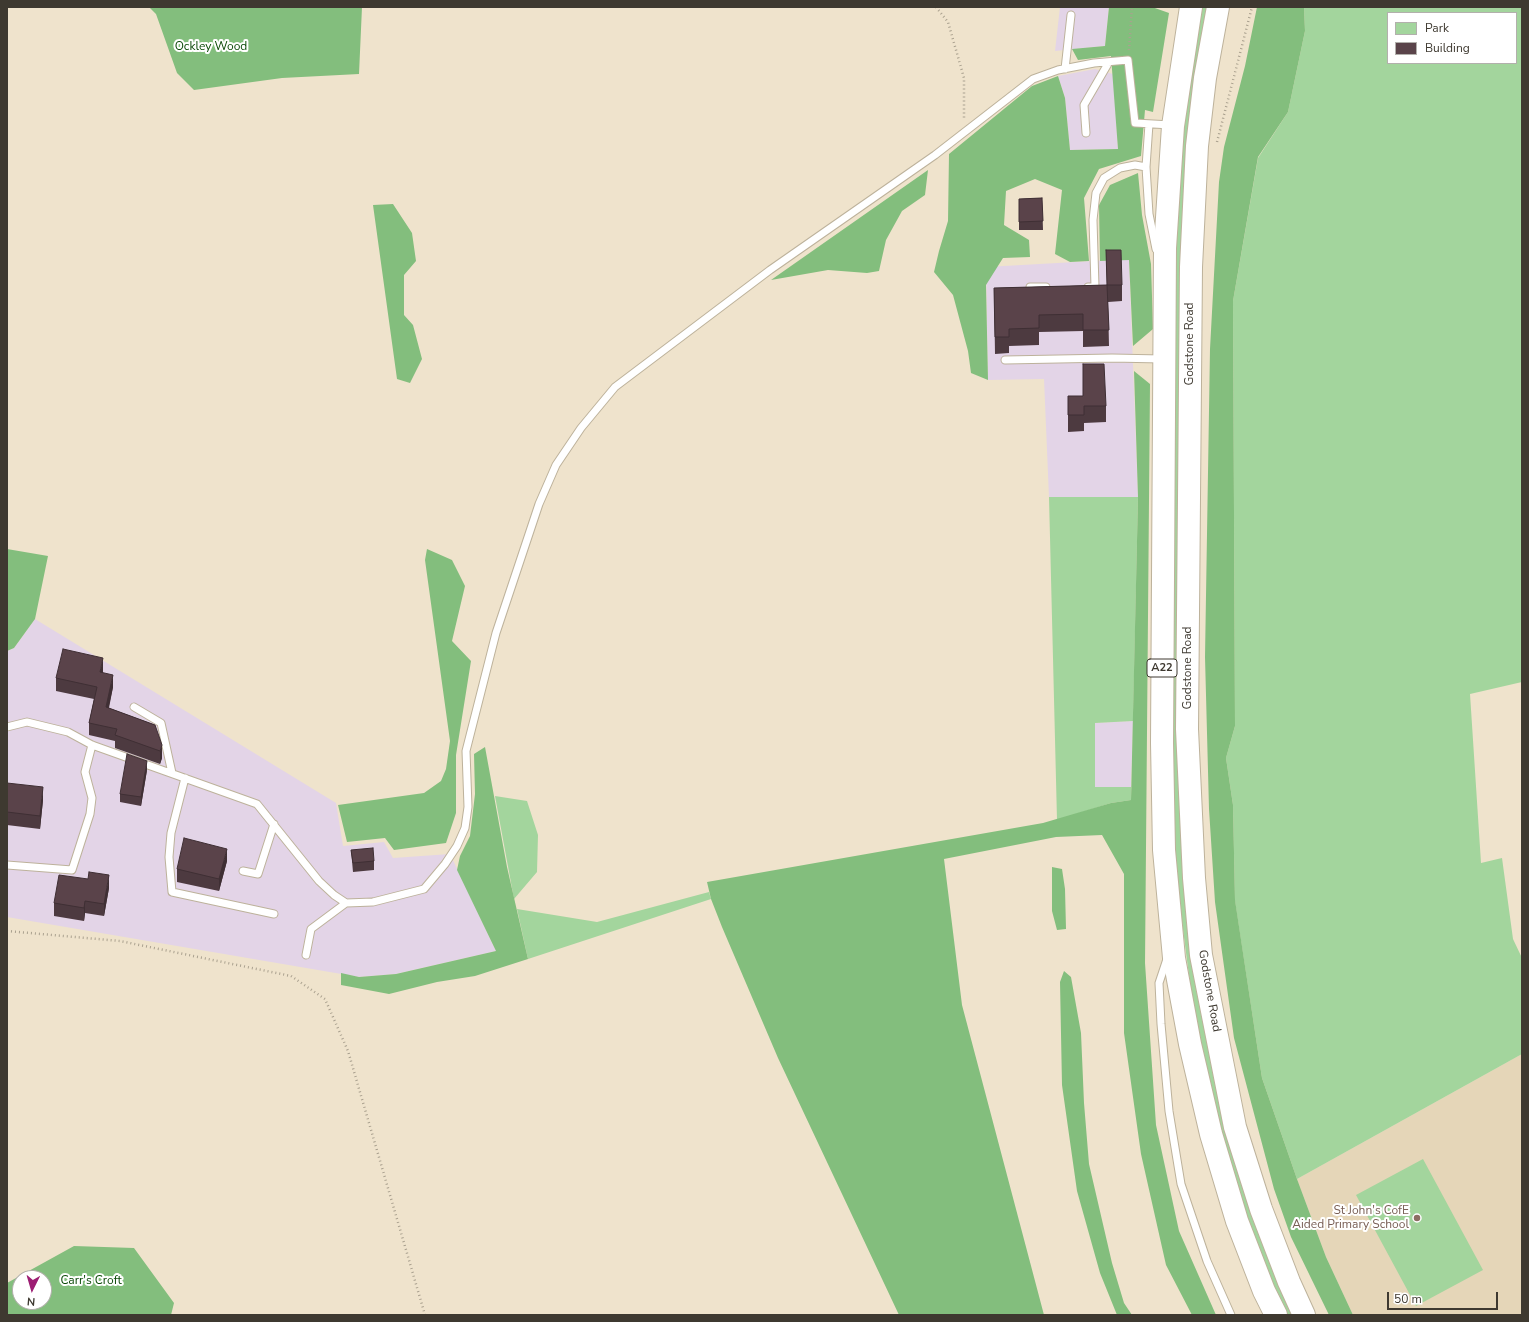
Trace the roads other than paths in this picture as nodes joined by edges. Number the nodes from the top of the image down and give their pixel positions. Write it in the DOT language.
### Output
graph roads {
  1 [pos="1191,7"];
  2 [pos="1218,7"];
  3 [pos="1071,15"];
  4 [pos="1109,62"];
  5 [pos="1065,69"];
  6 [pos="1148,124"];
  7 [pos="1173,126"];
  8 [pos="1086,133"];
  9 [pos="1146,167"];
  10 [pos="1165,280"];
  11 [pos="1030,287"];
  12 [pos="1052,287"];
  13 [pos="1081,287"];
  14 [pos="1005,360"];
  15 [pos="1164,360"];
  16 [pos="134,707"];
  17 [pos="7,727"];
  18 [pos="92,745"];
  19 [pos="172,773"];
  20 [pos="184,778"];
  21 [pos="274,824"];
  22 [pos="7,865"];
  23 [pos="243,871"];
  24 [pos="346,903"];
  25 [pos="274,914"];
  26 [pos="1173,942"];
  27 [pos="306,955"];
  28 [pos="1231,1315"];
  29 [pos="1276,1315"];
  30 [pos="1304,1315"];
  1 -- 7 [label="highway, A22"];
  2 -- 30 [label="highway, Godstone Road / A22"];
  3 -- 5 [label="lane"];
  4 -- 5 [label="lane"];
  4 -- 6 [label="lane"];
  4 -- 8 [label="lane"];
  5 -- 24 [label="lane"];
  6 -- 7 [label="lane"];
  6 -- 9 [label="lane"];
  7 -- 10 [label="highway, A22"];
  9 -- 10 [label="lane"];
  9 -- 13 [label="lane"];
  10 -- 15 [label="highway, A22"];
  11 -- 12 [label="lane"];
  14 -- 15 [label="lane"];
  15 -- 26 [label="highway, A22"];
  16 -- 19 [label="lane"];
  17 -- 18 [label="lane"];
  18 -- 19 [label="lane"];
  18 -- 22 [label="lane"];
  19 -- 20 [label="lane"];
  20 -- 21 [label="lane"];
  20 -- 25 [label="lane"];
  21 -- 23 [label="lane"];
  21 -- 24 [label="lane"];
  24 -- 27 [label="lane"];
  26 -- 28 [label="lane"];
  26 -- 29 [label="highway, A22"];
}
